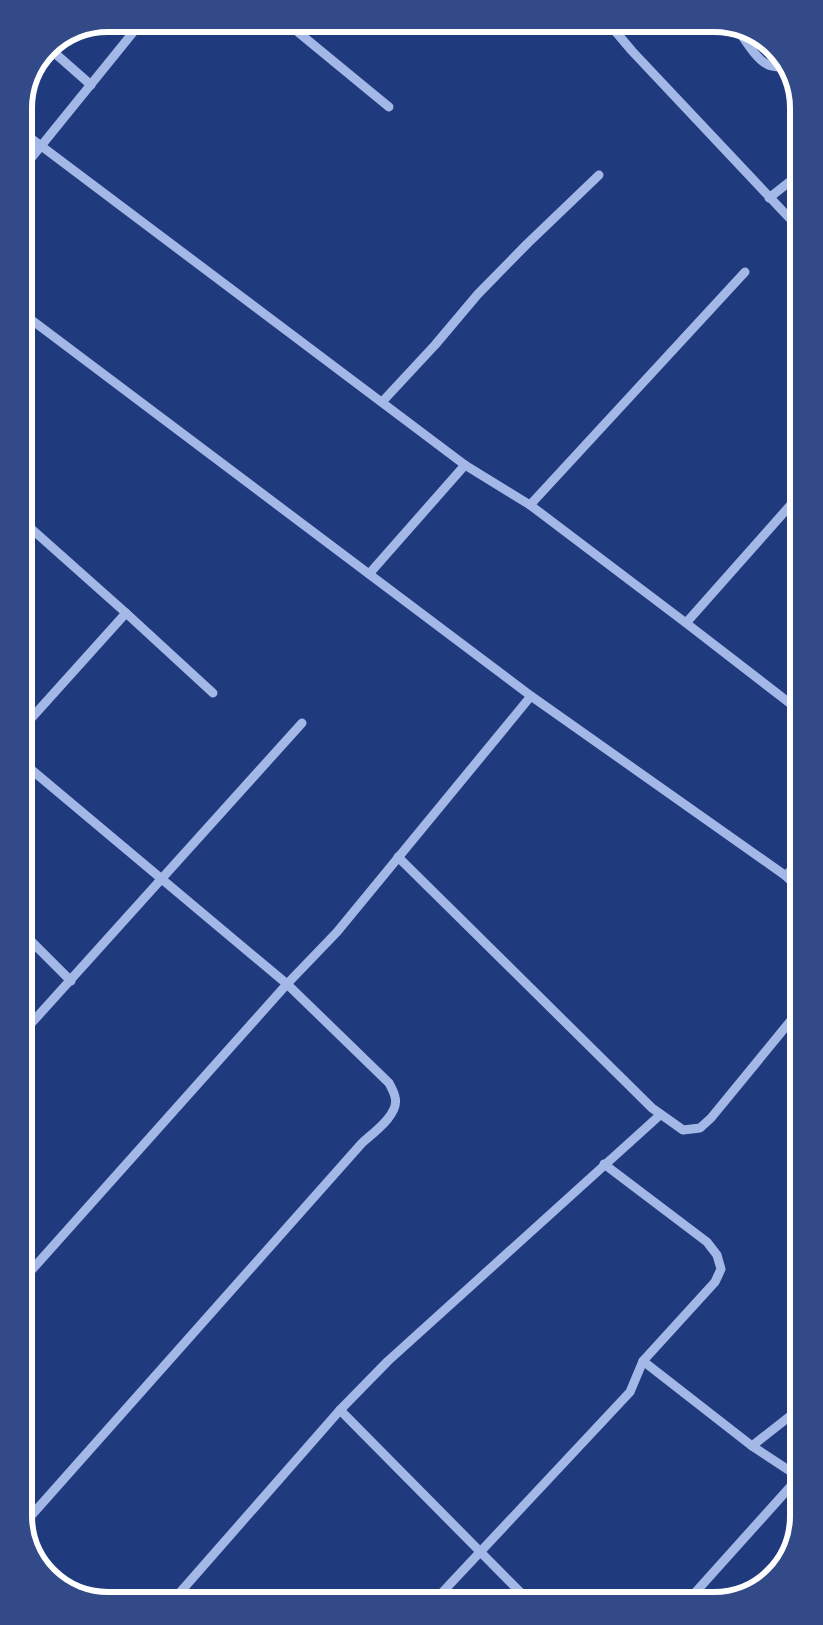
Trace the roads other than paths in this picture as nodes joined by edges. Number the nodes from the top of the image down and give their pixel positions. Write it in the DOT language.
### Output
graph roads {
  1 [pos="133,32"];
  2 [pos="298,32"];
  3 [pos="617,33"];
  4 [pos="745,40"];
  5 [pos="56,54"];
  6 [pos="778,67"];
  7 [pos="91,85"];
  8 [pos="389,107"];
  9 [pos="33,139"];
  10 [pos="41,145"];
  11 [pos="33,155"];
  12 [pos="599,175"];
  13 [pos="790,181"];
  14 [pos="769,198"];
  15 [pos="790,219"];
  16 [pos="745,272"];
  17 [pos="33,321"];
  18 [pos="382,402"];
  19 [pos="465,465"];
  20 [pos="530,505"];
  21 [pos="790,506"];
  22 [pos="33,530"];
  23 [pos="369,574"];
  24 [pos="126,613"];
  25 [pos="686,623"];
  26 [pos="213,693"];
  27 [pos="531,696"];
  28 [pos="790,703"];
  29 [pos="33,715"];
  30 [pos="302,723"];
  31 [pos="33,771"];
  32 [pos="398,857"];
  33 [pos="790,871"];
  34 [pos="786,876"];
  35 [pos="161,879"];
  36 [pos="790,880"];
  37 [pos="33,942"];
  38 [pos="70,981"];
  39 [pos="287,984"];
  40 [pos="790,1021"];
  41 [pos="33,1022"];
  42 [pos="660,1115"];
  43 [pos="604,1164"];
  44 [pos="33,1269"];
  45 [pos="643,1361"];
  46 [pos="340,1410"];
  47 [pos="790,1416"];
  48 [pos="752,1446"];
  49 [pos="790,1471"];
  50 [pos="790,1487"];
  51 [pos="33,1514"];
  52 [pos="480,1550"];
  53 [pos="180,1592"];
  54 [pos="442,1592"];
  55 [pos="520,1592"];
  56 [pos="697,1592"];
  1 -- 7 [label="street"];
  2 -- 8 [label="street"];
  3 -- 14 [label="street"];
  4 -- 6 [label="street"];
  5 -- 7 [label="street"];
  7 -- 10 [label="street"];
  9 -- 10 [label="street"];
  10 -- 11 [label="street"];
  10 -- 18 [label="street"];
  12 -- 18 [label="street"];
  13 -- 14 [label="street"];
  14 -- 15 [label="street"];
  16 -- 20 [label="street"];
  17 -- 23 [label="street"];
  18 -- 19 [label="street"];
  19 -- 20 [label="street"];
  19 -- 23 [label="street"];
  20 -- 25 [label="street"];
  21 -- 25 [label="street"];
  22 -- 24 [label="street"];
  23 -- 27 [label="street"];
  24 -- 26 [label="street"];
  24 -- 29 [label="street"];
  25 -- 28 [label="street"];
  27 -- 32 [label="street"];
  27 -- 34 [label="street"];
  30 -- 35 [label="street"];
  31 -- 35 [label="street"];
  32 -- 39 [label="street"];
  32 -- 42 [label="street"];
  33 -- 34 [label="street"];
  34 -- 36 [label="street"];
  35 -- 38 [label="street"];
  35 -- 39 [label="street"];
  37 -- 38 [label="street"];
  38 -- 41 [label="street"];
  39 -- 44 [label="street"];
  39 -- 51 [label="street"];
  40 -- 42 [label="street"];
  42 -- 43 [label="street"];
  43 -- 45 [label="street"];
  43 -- 46 [label="street"];
  45 -- 48 [label="street"];
  45 -- 52 [label="street"];
  46 -- 52 [label="street"];
  46 -- 53 [label="street"];
  47 -- 48 [label="street"];
  48 -- 49 [label="street"];
  50 -- 56 [label="street"];
  52 -- 54 [label="street"];
  52 -- 55 [label="street"];
}
